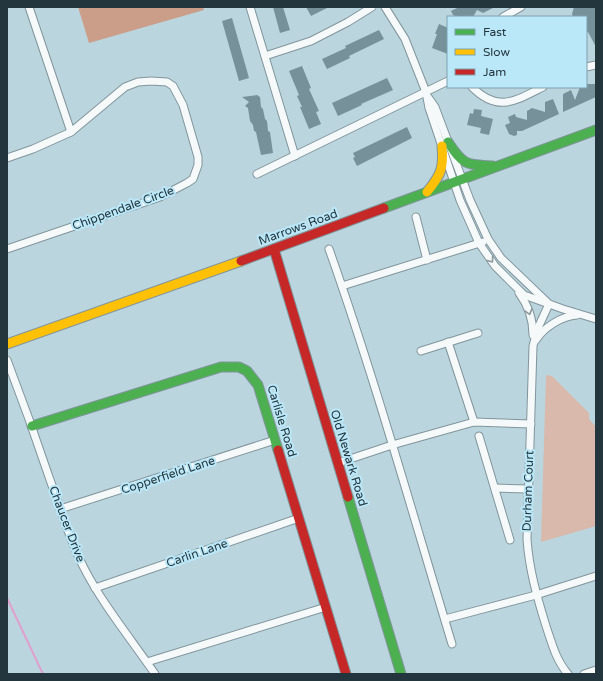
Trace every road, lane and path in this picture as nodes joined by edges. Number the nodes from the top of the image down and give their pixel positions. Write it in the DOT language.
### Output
graph roads {
  1 [pos="29,7"];
  2 [pos="250,7"];
  3 [pos="372,7"];
  4 [pos="385,7"];
  5 [pos="521,7"];
  6 [pos="505,16"];
  7 [pos="264,56"];
  8 [pos="447,82"];
  9 [pos="473,88"];
  10 [pos="541,88"];
  11 [pos="427,94"];
  12 [pos="596,130"];
  13 [pos="71,132"];
  14 [pos="445,144"];
  15 [pos="295,156"];
  16 [pos="7,158"];
  17 [pos="497,167"];
  18 [pos="257,174"];
  19 [pos="458,181"];
  20 [pos="427,192"];
  21 [pos="416,217"];
  22 [pos="488,239"];
  23 [pos="479,243"];
  24 [pos="7,249"];
  25 [pos="274,249"];
  26 [pos="329,249"];
  27 [pos="427,260"];
  28 [pos="513,284"];
  29 [pos="342,286"];
  30 [pos="549,304"];
  31 [pos="581,315"];
  32 [pos="596,319"];
  33 [pos="478,333"];
  34 [pos="448,342"];
  35 [pos="7,344"];
  36 [pos="533,346"];
  37 [pos="421,351"];
  38 [pos="7,360"];
  39 [pos="474,422"];
  40 [pos="530,424"];
  41 [pos="32,426"];
  42 [pos="479,436"];
  43 [pos="275,440"];
  44 [pos="392,445"];
  45 [pos="338,463"];
  46 [pos="495,488"];
  47 [pos="528,489"];
  48 [pos="60,509"];
  49 [pos="299,518"];
  50 [pos="510,540"];
  51 [pos="596,576"];
  52 [pos="95,588"];
  53 [pos="536,595"];
  54 [pos="326,607"];
  55 [pos="445,619"];
  56 [pos="452,644"];
  57 [pos="147,662"];
  58 [pos="596,670"];
  59 [pos="154,674"];
  60 [pos="346,674"];
  61 [pos="401,674"];
  62 [pos="568,674"];
  63 [pos="584,674"];
  1 -- 13 [label="street"];
  2 -- 7 [label="street"];
  3 -- 7 [label="street"];
  4 -- 11 [label="street"];
  5 -- 6 [label="street"];
  7 -- 15 [label="street"];
  8 -- 11 [label="street"];
  9 -- 10 [label="street"];
  11 -- 14 [label="street"];
  11 -- 15 [label="street"];
  12 -- 17 [label="street, Marrows Road"];
  13 -- 16 [label="street, Chippendale Circle"];
  13 -- 24 [label="street, Chippendale Circle"];
  14 -- 17 [label="street"];
  14 -- 19 [label="street"];
  14 -- 20 [label="street"];
  15 -- 18 [label="street"];
  17 -- 19 [label="street, Marrows Road"];
  19 -- 20 [label="street, Marrows Road"];
  19 -- 22 [label="street"];
  19 -- 23 [label="street"];
  20 -- 25 [label="street, Marrows Road"];
  21 -- 27 [label="street"];
  22 -- 23 [label="street"];
  22 -- 30 [label="street"];
  23 -- 27 [label="street"];
  23 -- 28 [label="street, one-way"];
  25 -- 35 [label="street, Marrows Road"];
  25 -- 45 [label="street, Old Newark Road"];
  26 -- 29 [label="street"];
  27 -- 29 [label="street"];
  28 -- 30 [label="street"];
  28 -- 36 [label="street, one-way"];
  29 -- 44 [label="street"];
  30 -- 31 [label="street"];
  30 -- 36 [label="street, Durham Court"];
  31 -- 32 [label="street"];
  31 -- 36 [label="street"];
  33 -- 34 [label="street"];
  34 -- 37 [label="street"];
  34 -- 39 [label="street"];
  36 -- 40 [label="street, Durham Court"];
  38 -- 41 [label="street, Chaucer Drive"];
  39 -- 40 [label="street"];
  39 -- 44 [label="street"];
  40 -- 47 [label="street, Durham Court"];
  41 -- 43 [label="street, Carlisle Road"];
  41 -- 48 [label="street, Chaucer Drive"];
  42 -- 46 [label="street"];
  43 -- 48 [label="street, Copperfield Lane"];
  43 -- 49 [label="street, Carlisle Road"];
  44 -- 45 [label="street"];
  44 -- 55 [label="street"];
  45 -- 61 [label="street, Old Newark Road"];
  46 -- 47 [label="street"];
  46 -- 50 [label="street"];
  47 -- 53 [label="street, Durham Court"];
  48 -- 52 [label="street, Chaucer Drive"];
  49 -- 52 [label="street, Carlin Lane"];
  49 -- 54 [label="street, Carlisle Road"];
  51 -- 53 [label="street"];
  52 -- 57 [label="street, Chaucer Drive"];
  53 -- 55 [label="street"];
  53 -- 62 [label="street, Durham Court"];
  54 -- 57 [label="street"];
  54 -- 60 [label="street, Carlisle Road"];
  55 -- 56 [label="street"];
  57 -- 59 [label="street, Chaucer Drive"];
  58 -- 63 [label="street"];
}
